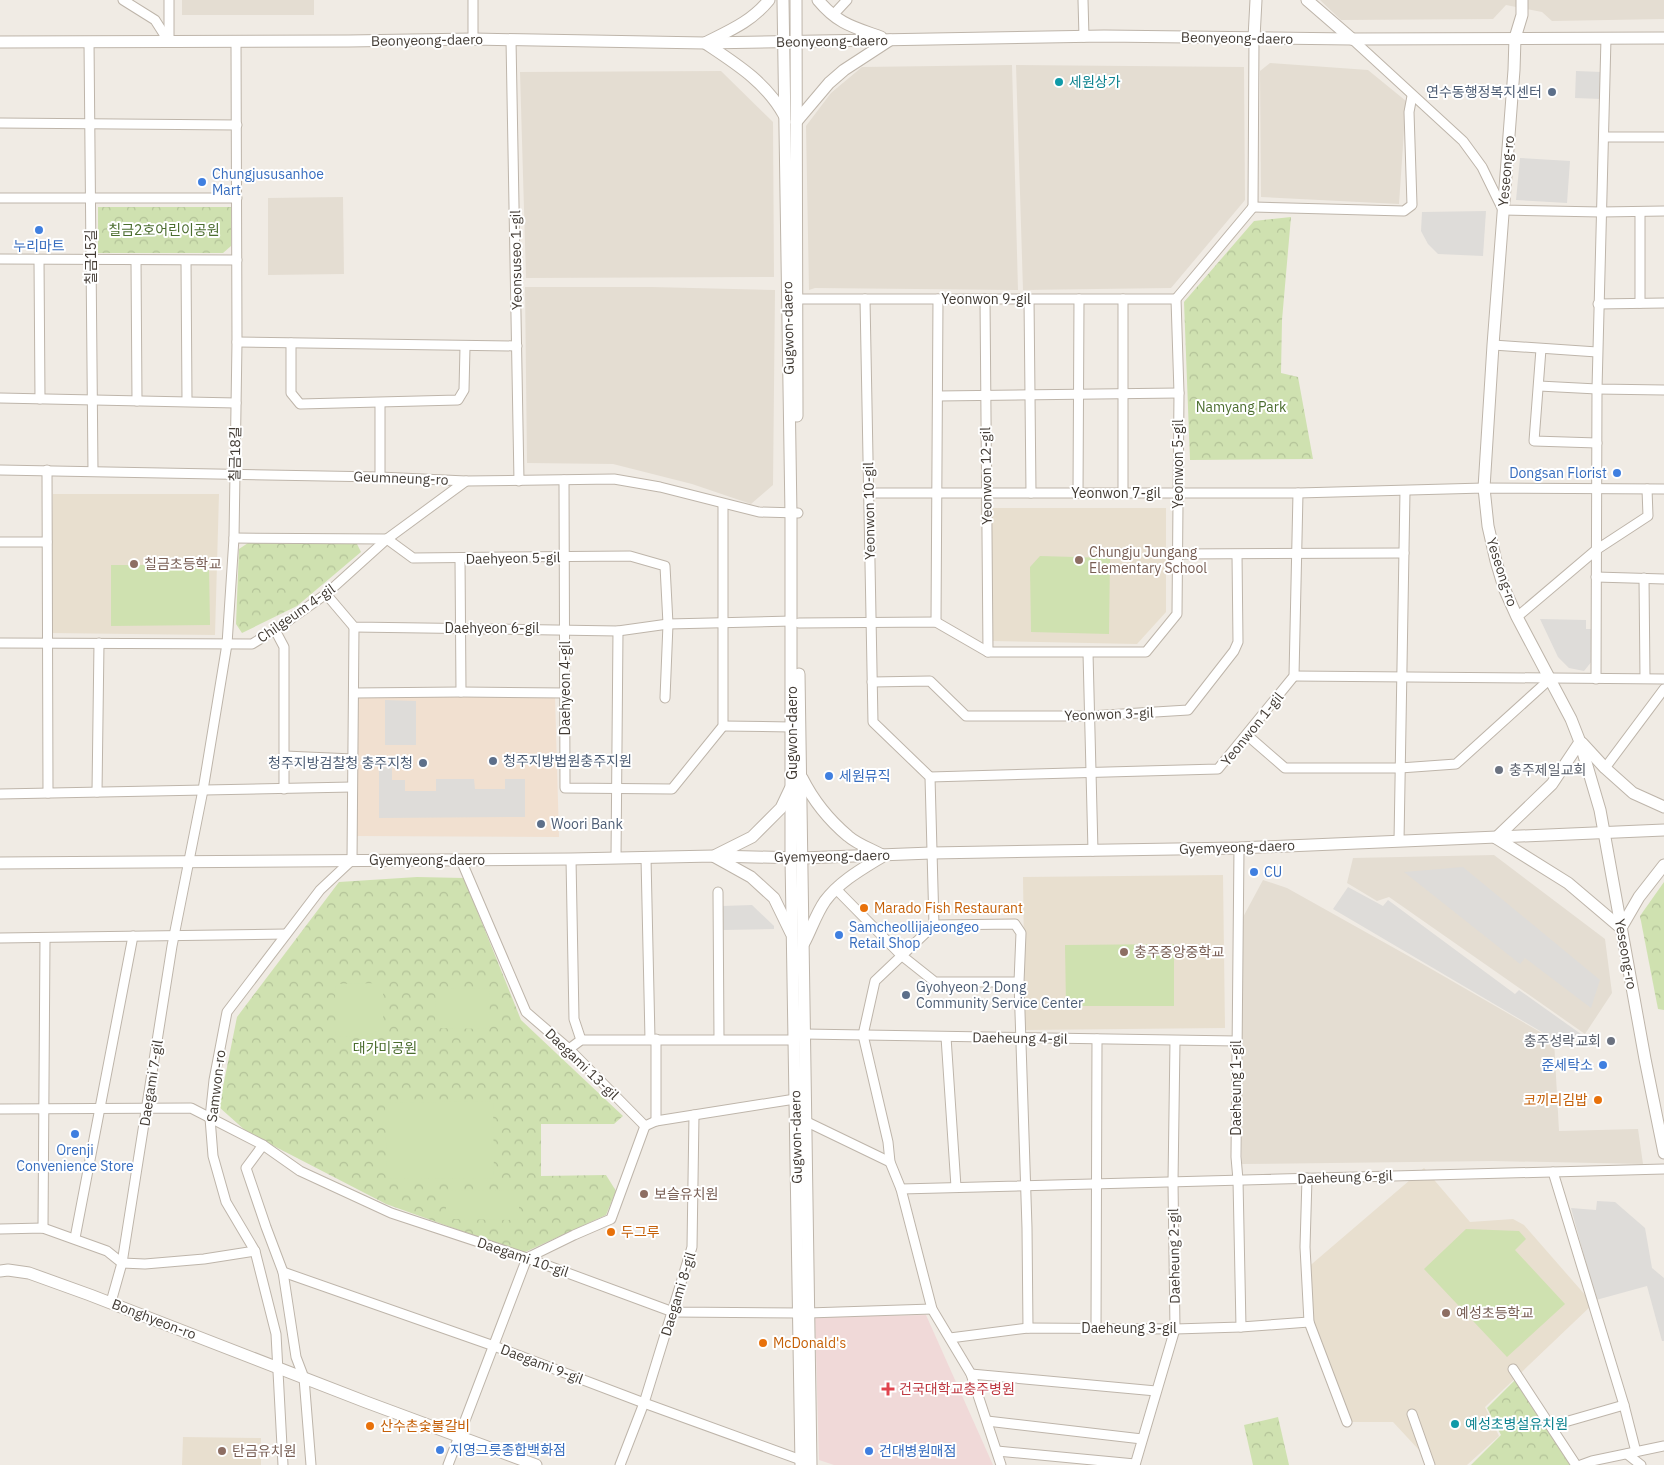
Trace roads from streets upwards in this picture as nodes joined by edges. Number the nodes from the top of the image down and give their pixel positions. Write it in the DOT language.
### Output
graph roads {
  1 [pos="123,0"];
  2 [pos="168,0"];
  3 [pos="473,0"];
  4 [pos="769,0"];
  5 [pos="783,0"];
  6 [pos="796,0"];
  7 [pos="818,0"];
  8 [pos="847,0"];
  9 [pos="1083,0"];
  10 [pos="1256,0"];
  11 [pos="1307,0"];
  12 [pos="1522,0"];
  13 [pos="833,15"];
  14 [pos="1084,37"];
  15 [pos="1254,38"];
  16 [pos="1514,38"];
  17 [pos="1606,38"];
  18 [pos="1664,38"];
  19 [pos="473,39"];
  20 [pos="1352,39"];
  21 [pos="512,40"];
  22 [pos="890,40"];
  23 [pos="0,42"];
  24 [pos="88,42"];
  25 [pos="169,42"];
  26 [pos="236,42"];
  27 [pos="784,42"];
  28 [pos="796,42"];
  29 [pos="705,43"];
  30 [pos="1412,96"];
  31 [pos="784,116"];
  32 [pos="796,122"];
  33 [pos="0,123"];
  34 [pos="90,123"];
  35 [pos="236,125"];
  36 [pos="1604,137"];
  37 [pos="1664,137"];
  38 [pos="0,198"];
  39 [pos="91,198"];
  40 [pos="237,198"];
  41 [pos="1253,207"];
  42 [pos="1502,210"];
  43 [pos="1664,211"];
  44 [pos="1601,212"];
  45 [pos="1640,212"];
  46 [pos="0,259"];
  47 [pos="38,260"];
  48 [pos="91,260"];
  49 [pos="237,260"];
  50 [pos="136,261"];
  51 [pos="186,261"];
  52 [pos="865,299"];
  53 [pos="1029,299"];
  54 [pos="1123,299"];
  55 [pos="1176,299"];
  56 [pos="796,300"];
  57 [pos="938,300"];
  58 [pos="985,300"];
  59 [pos="1079,300"];
  60 [pos="1640,303"];
  61 [pos="1664,303"];
  62 [pos="1598,304"];
  63 [pos="237,342"];
  64 [pos="291,343"];
  65 [pos="1493,344"];
  66 [pos="518,346"];
  67 [pos="465,347"];
  68 [pos="1541,349"];
  69 [pos="1597,352"];
  70 [pos="1539,386"];
  71 [pos="1596,389"];
  72 [pos="1664,390"];
  73 [pos="1079,394"];
  74 [pos="1123,394"];
  75 [pos="1179,394"];
  76 [pos="985,395"];
  77 [pos="1030,395"];
  78 [pos="938,396"];
  79 [pos="0,398"];
  80 [pos="40,399"];
  81 [pos="92,400"];
  82 [pos="137,401"];
  83 [pos="187,401"];
  84 [pos="236,403"];
  85 [pos="380,403"];
  86 [pos="1597,443"];
  87 [pos="0,470"];
  88 [pos="47,470"];
  89 [pos="93,471"];
  90 [pos="235,474"];
  91 [pos="380,476"];
  92 [pos="466,480"];
  93 [pos="564,480"];
  94 [pos="519,481"];
  95 [pos="1484,488"];
  96 [pos="1597,488"];
  97 [pos="1647,489"];
  98 [pos="1664,489"];
  99 [pos="1405,491"];
  100 [pos="986,492"];
  101 [pos="868,493"];
  102 [pos="937,493"];
  103 [pos="1031,493"];
  104 [pos="1078,493"];
  105 [pos="1123,493"];
  106 [pos="1178,493"];
  107 [pos="1298,493"];
  108 [pos="723,504"];
  109 [pos="794,513"];
  110 [pos="234,538"];
  111 [pos="387,539"];
  112 [pos="0,542"];
  113 [pos="47,542"];
  114 [pos="1596,550"];
  115 [pos="1404,553"];
  116 [pos="1178,554"];
  117 [pos="1296,554"];
  118 [pos="1237,555"];
  119 [pos="565,557"];
  120 [pos="460,558"];
  121 [pos="1596,577"];
  122 [pos="1644,578"];
  123 [pos="1664,579"];
  124 [pos="326,594"];
  125 [pos="1516,617"];
  126 [pos="795,622"];
  127 [pos="936,622"];
  128 [pos="871,623"];
  129 [pos="668,624"];
  130 [pos="724,624"];
  131 [pos="354,627"];
  132 [pos="460,628"];
  133 [pos="565,629"];
  134 [pos="275,630"];
  135 [pos="618,630"];
  136 [pos="0,643"];
  137 [pos="48,643"];
  138 [pos="99,643"];
  139 [pos="226,644"];
  140 [pos="988,652"];
  141 [pos="1088,653"];
  142 [pos="1294,676"];
  143 [pos="1401,677"];
  144 [pos="1645,678"];
  145 [pos="1550,679"];
  146 [pos="1596,679"];
  147 [pos="1664,679"];
  148 [pos="872,682"];
  149 [pos="1664,689"];
  150 [pos="461,692"];
  151 [pos="354,693"];
  152 [pos="565,693"];
  153 [pos="665,698"];
  154 [pos="1090,716"];
  155 [pos="723,726"];
  156 [pos="791,727"];
  157 [pos="1247,735"];
  158 [pos="1580,742"];
  159 [pos="286,756"];
  160 [pos="353,760"];
  161 [pos="1400,768"];
  162 [pos="1605,768"];
  163 [pos="1092,773"];
  164 [pos="800,774"];
  165 [pos="930,777"];
  166 [pos="792,786"];
  167 [pos="352,787"];
  168 [pos="284,788"];
  169 [pos="616,789"];
  170 [pos="203,790"];
  171 [pos="97,792"];
  172 [pos="48,793"];
  173 [pos="0,794"];
  174 [pos="1664,807"];
  175 [pos="1664,830"];
  176 [pos="1604,833"];
  177 [pos="1496,838"];
  178 [pos="1399,841"];
  179 [pos="1238,848"];
  180 [pos="1093,851"];
  181 [pos="931,853"];
  182 [pos="884,855"];
  183 [pos="714,856"];
  184 [pos="616,858"];
  185 [pos="646,858"];
  186 [pos="796,858"];
  187 [pos="571,859"];
  188 [pos="352,860"];
  189 [pos="461,860"];
  190 [pos="188,862"];
  191 [pos="0,863"];
  192 [pos="1664,865"];
  193 [pos="836,889"];
  194 [pos="718,892"];
  195 [pos="934,925"];
  196 [pos="1621,928"];
  197 [pos="286,934"];
  198 [pos="133,936"];
  199 [pos="175,936"];
  200 [pos="0,938"];
  201 [pos="45,938"];
  202 [pos="793,938"];
  203 [pos="804,945"];
  204 [pos="901,955"];
  205 [pos="1019,982"];
  206 [pos="863,1035"];
  207 [pos="799,1037"];
  208 [pos="946,1037"];
  209 [pos="1020,1038"];
  210 [pos="653,1039"];
  211 [pos="1097,1039"];
  212 [pos="582,1040"];
  213 [pos="719,1040"];
  214 [pos="1175,1041"];
  215 [pos="1236,1042"];
  216 [pos="568,1048"];
  217 [pos="795,1099"];
  218 [pos="44,1108"];
  219 [pos="100,1108"];
  220 [pos="147,1108"];
  221 [pos="0,1109"];
  222 [pos="694,1115"];
  223 [pos="210,1118"];
  224 [pos="656,1121"];
  225 [pos="805,1121"];
  226 [pos="645,1126"];
  227 [pos="263,1145"];
  228 [pos="1664,1153"];
  229 [pos="890,1162"];
  230 [pos="1664,1169"];
  231 [pos="1553,1172"];
  232 [pos="1307,1178"];
  233 [pos="1238,1180"];
  234 [pos="1174,1182"];
  235 [pos="1097,1184"];
  236 [pos="1026,1186"];
  237 [pos="956,1187"];
  238 [pos="901,1189"];
  239 [pos="43,1228"];
  240 [pos="0,1229"];
  241 [pos="75,1238"];
  242 [pos="255,1251"];
  243 [pos="527,1258"];
  244 [pos="122,1263"];
  245 [pos="0,1271"];
  246 [pos="283,1272"];
  247 [pos="111,1302"];
  248 [pos="932,1309"];
  249 [pos="674,1312"];
  250 [pos="803,1313"];
  251 [pos="1308,1322"];
  252 [pos="1240,1327"];
  253 [pos="1028,1328"];
  254 [pos="1096,1328"];
  255 [pos="1175,1329"];
  256 [pos="950,1338"];
  257 [pos="494,1346"];
  258 [pos="277,1366"];
  259 [pos="1513,1369"];
  260 [pos="971,1374"];
  261 [pos="304,1378"];
  262 [pos="1156,1391"];
  263 [pos="644,1403"];
  264 [pos="1624,1406"];
  265 [pos="1412,1414"];
  266 [pos="987,1421"];
  267 [pos="1346,1422"];
  268 [pos="1552,1426"];
  269 [pos="459,1436"];
  270 [pos="1142,1439"];
  271 [pos="1664,1446"];
  272 [pos="997,1451"];
  273 [pos="1631,1453"];
  274 [pos="808,1464"];
  275 [pos="1135,1464"];
  276 [pos="283,1465"];
  277 [pos="311,1465"];
  278 [pos="448,1465"];
  279 [pos="536,1465"];
  280 [pos="620,1465"];
  281 [pos="1001,1465"];
  282 [pos="1430,1465"];
  283 [pos="1576,1465"];
  284 [pos="1581,1465"];
  285 [pos="1641,1465"];
  1 -- 25 [label="street"];
  2 -- 25 [label="street"];
  3 -- 19 [label="street"];
  4 -- 29 [label="street"];
  5 -- 27 [label="street, Gugwon-daero"];
  6 -- 28 [label="street, Gugwon-daero"];
  7 -- 13 [label="street"];
  8 -- 13 [label="street"];
  9 -- 14 [label="street"];
  10 -- 15 [label="street"];
  11 -- 20 [label="street"];
  12 -- 16 [label="street, Yeseong-ro"];
  13 -- 22 [label="street"];
  14 -- 15 [label="street, Beonyeong-daero"];
  14 -- 22 [label="street, Beonyeong-daero"];
  15 -- 20 [label="street, Beonyeong-daero"];
  15 -- 41 [label="street"];
  16 -- 17 [label="street, Beonyeong-daero"];
  16 -- 20 [label="street, Beonyeong-daero"];
  16 -- 42 [label="street, Yeseong-ro"];
  17 -- 18 [label="street, Beonyeong-daero"];
  17 -- 36 [label="street"];
  19 -- 21 [label="street, Beonyeong-daero"];
  19 -- 26 [label="street, Beonyeong-daero"];
  20 -- 30 [label="street"];
  21 -- 29 [label="street, Beonyeong-daero"];
  21 -- 66 [label="street, Yeonsuseo 1-gil"];
  22 -- 28 [label="street, Beonyeong-daero"];
  22 -- 32 [label="street"];
  23 -- 24 [label="street, Beonyeong-daero"];
  24 -- 25 [label="street, Beonyeong-daero"];
  24 -- 34 [label="street, 칠금15길"];
  25 -- 26 [label="street, Beonyeong-daero"];
  26 -- 35 [label="street, 칠금18길"];
  27 -- 28 [label="street, Beonyeong-daero"];
  27 -- 29 [label="street, Beonyeong-daero"];
  27 -- 31 [label="street, Gugwon-daero"];
  28 -- 32 [label="street, Gugwon-daero"];
  29 -- 31 [label="street"];
  30 -- 41 [label="street"];
  30 -- 42 [label="street"];
  31 -- 109 [label="street, Gugwon-daero"];
  32 -- 56 [label="street, Gugwon-daero"];
  33 -- 34 [label="street"];
  34 -- 35 [label="street"];
  34 -- 39 [label="street, 칠금15길"];
  35 -- 40 [label="street, 칠금18길"];
  36 -- 37 [label="street"];
  36 -- 44 [label="street"];
  38 -- 39 [label="street"];
  39 -- 40 [label="street"];
  39 -- 48 [label="street, 칠금15길"];
  40 -- 49 [label="street, 칠금18길"];
  41 -- 55 [label="street"];
  42 -- 44 [label="street"];
  42 -- 65 [label="street, Yeseong-ro"];
  43 -- 45 [label="street"];
  44 -- 45 [label="street"];
  44 -- 62 [label="street"];
  45 -- 60 [label="street"];
  46 -- 47 [label="street"];
  47 -- 48 [label="street"];
  47 -- 80 [label="street"];
  48 -- 50 [label="street"];
  48 -- 81 [label="street, 칠금15길"];
  49 -- 51 [label="street"];
  49 -- 63 [label="street, 칠금18길"];
  50 -- 51 [label="street"];
  50 -- 82 [label="street"];
  51 -- 83 [label="street"];
  52 -- 56 [label="street, Yeonwon 9-gil"];
  52 -- 57 [label="street, Yeonwon 9-gil"];
  52 -- 101 [label="street, Yeonwon 10-gil"];
  53 -- 58 [label="street, Yeonwon 9-gil"];
  53 -- 59 [label="street, Yeonwon 9-gil"];
  53 -- 77 [label="street"];
  54 -- 55 [label="street, Yeonwon 9-gil"];
  54 -- 59 [label="street, Yeonwon 9-gil"];
  54 -- 74 [label="street"];
  55 -- 75 [label="street, Yeonwon 5-gil"];
  56 -- 109 [label="street, Gugwon-daero"];
  57 -- 58 [label="street, Yeonwon 9-gil"];
  57 -- 78 [label="street"];
  58 -- 76 [label="street, Yeonwon 12-gil"];
  59 -- 73 [label="street"];
  60 -- 61 [label="street"];
  60 -- 62 [label="street"];
  62 -- 69 [label="street"];
  63 -- 64 [label="street"];
  63 -- 84 [label="street, 칠금18길"];
  64 -- 67 [label="street"];
  64 -- 85 [label="street"];
  65 -- 68 [label="street"];
  65 -- 95 [label="street, Yeseong-ro"];
  66 -- 67 [label="street"];
  66 -- 94 [label="street, Yeonsuseo 1-gil"];
  67 -- 85 [label="street"];
  68 -- 69 [label="street"];
  68 -- 70 [label="street"];
  69 -- 71 [label="street"];
  70 -- 71 [label="street"];
  70 -- 86 [label="street"];
  71 -- 72 [label="street"];
  71 -- 86 [label="street"];
  73 -- 74 [label="street"];
  73 -- 77 [label="street"];
  73 -- 104 [label="street"];
  74 -- 75 [label="street"];
  74 -- 105 [label="street"];
  75 -- 106 [label="street, Yeonwon 5-gil"];
  76 -- 77 [label="street"];
  76 -- 78 [label="street"];
  76 -- 100 [label="street, Yeonwon 12-gil"];
  77 -- 103 [label="street"];
  78 -- 102 [label="street"];
  79 -- 80 [label="street"];
  80 -- 81 [label="street"];
  81 -- 82 [label="street"];
  81 -- 89 [label="street, 칠금15길"];
  82 -- 83 [label="street"];
  83 -- 84 [label="street"];
  84 -- 90 [label="street, 칠금18길"];
  85 -- 91 [label="street"];
  86 -- 96 [label="street"];
  87 -- 88 [label="street, Geumneung-ro"];
  88 -- 89 [label="street, Geumneung-ro"];
  88 -- 113 [label="street"];
  89 -- 90 [label="street, Geumneung-ro"];
  90 -- 91 [label="street, Geumneung-ro"];
  90 -- 110 [label="street, 칠금18길"];
  91 -- 92 [label="street, Geumneung-ro"];
  92 -- 94 [label="street, Geumneung-ro"];
  92 -- 111 [label="street, Chilgeum 4-gil"];
  93 -- 94 [label="street, Geumneung-ro"];
  93 -- 108 [label="street, Geumneung-ro"];
  93 -- 119 [label="street, Daehyeon 4-gil"];
  95 -- 96 [label="street, Yeonwon 7-gil"];
  95 -- 99 [label="street, Yeonwon 7-gil"];
  95 -- 125 [label="street, Yeseong-ro"];
  96 -- 97 [label="street, Yeonwon 7-gil"];
  96 -- 114 [label="street"];
  97 -- 98 [label="street, Yeonwon 7-gil"];
  97 -- 114 [label="street"];
  99 -- 107 [label="street, Yeonwon 7-gil"];
  99 -- 115 [label="street"];
  100 -- 102 [label="street, Yeonwon 7-gil"];
  100 -- 103 [label="street, Yeonwon 7-gil"];
  100 -- 140 [label="street, Yeonwon 12-gil"];
  101 -- 102 [label="street, Yeonwon 7-gil"];
  101 -- 128 [label="street, Yeonwon 10-gil"];
  102 -- 127 [label="street"];
  103 -- 104 [label="street, Yeonwon 7-gil"];
  104 -- 105 [label="street, Yeonwon 7-gil"];
  105 -- 106 [label="street, Yeonwon 7-gil"];
  106 -- 107 [label="street, Yeonwon 7-gil"];
  106 -- 116 [label="street, Yeonwon 5-gil"];
  107 -- 117 [label="street"];
  108 -- 109 [label="street, Geumneung-ro"];
  108 -- 130 [label="street"];
  109 -- 126 [label="street, Gugwon-daero"];
  110 -- 111 [label="street"];
  110 -- 139 [label="street, 칠금18길"];
  111 -- 120 [label="street, Daehyeon 5-gil"];
  111 -- 124 [label="street, Chilgeum 4-gil"];
  112 -- 113 [label="street"];
  113 -- 137 [label="street"];
  114 -- 121 [label="street"];
  114 -- 125 [label="street"];
  115 -- 117 [label="street"];
  115 -- 143 [label="street"];
  116 -- 118 [label="street"];
  116 -- 141 [label="street, Yeonwon 5-gil"];
  117 -- 118 [label="street"];
  117 -- 142 [label="street"];
  118 -- 154 [label="street, Yeonwon 3-gil"];
  119 -- 120 [label="street, Daehyeon 5-gil"];
  119 -- 129 [label="street, Daehyeon 5-gil"];
  119 -- 133 [label="street, Daehyeon 4-gil"];
  120 -- 132 [label="street"];
  121 -- 122 [label="street"];
  121 -- 146 [label="street"];
  122 -- 123 [label="street"];
  122 -- 144 [label="street"];
  124 -- 131 [label="street"];
  124 -- 134 [label="street, Chilgeum 4-gil"];
  125 -- 145 [label="street, Yeseong-ro"];
  126 -- 128 [label="street"];
  126 -- 130 [label="street, Daehyeon 6-gil"];
  126 -- 156 [label="street, Gugwon-daero"];
  126 -- 164 [label="street, Gugwon-daero"];
  127 -- 128 [label="street"];
  127 -- 140 [label="street, Yeonwon 5-gil"];
  128 -- 148 [label="street, Yeonwon 10-gil"];
  129 -- 130 [label="street, Daehyeon 6-gil"];
  129 -- 135 [label="street, Daehyeon 6-gil"];
  129 -- 153 [label="street, Daehyeon 5-gil"];
  130 -- 155 [label="street"];
  131 -- 132 [label="street, Daehyeon 6-gil"];
  131 -- 151 [label="street"];
  132 -- 133 [label="street, Daehyeon 6-gil"];
  132 -- 150 [label="street"];
  133 -- 135 [label="street, Daehyeon 6-gil"];
  133 -- 152 [label="street, Daehyeon 4-gil"];
  134 -- 139 [label="street, Chilgeum 4-gil"];
  134 -- 159 [label="street"];
  135 -- 169 [label="street"];
  136 -- 137 [label="street, Chilgeum 4-gil"];
  137 -- 138 [label="street, Chilgeum 4-gil"];
  137 -- 172 [label="street"];
  138 -- 139 [label="street, Chilgeum 4-gil"];
  138 -- 171 [label="street"];
  139 -- 170 [label="street, 칠금18길"];
  140 -- 141 [label="street, Yeonwon 5-gil"];
  141 -- 154 [label="street"];
  142 -- 143 [label="street"];
  142 -- 157 [label="street, Yeonwon 1-gil"];
  143 -- 145 [label="street"];
  143 -- 161 [label="street"];
  144 -- 146 [label="street"];
  144 -- 147 [label="street"];
  145 -- 146 [label="street"];
  145 -- 158 [label="street, Yeseong-ro"];
  145 -- 161 [label="street"];
  148 -- 154 [label="street, Yeonwon 3-gil"];
  148 -- 165 [label="street, Yeonwon 10-gil"];
  149 -- 162 [label="street"];
  150 -- 151 [label="street"];
  150 -- 152 [label="street"];
  151 -- 160 [label="street"];
  152 -- 169 [label="street, Daehyeon 4-gil"];
  154 -- 163 [label="street"];
  155 -- 156 [label="street"];
  155 -- 169 [label="street, Daehyeon 4-gil"];
  156 -- 166 [label="street, Gugwon-daero"];
  157 -- 161 [label="street"];
  157 -- 163 [label="street, Yeonwon 1-gil"];
  158 -- 162 [label="street"];
  158 -- 176 [label="street, Yeseong-ro"];
  158 -- 177 [label="street"];
  159 -- 160 [label="street"];
  159 -- 168 [label="street"];
  160 -- 167 [label="street"];
  161 -- 178 [label="street"];
  162 -- 174 [label="street"];
  163 -- 165 [label="street, Yeonwon 1-gil"];
  163 -- 180 [label="street"];
  164 -- 182 [label="street"];
  164 -- 186 [label="street, Gugwon-daero"];
  165 -- 181 [label="street"];
  166 -- 183 [label="street"];
  166 -- 186 [label="street, Gugwon-daero"];
  167 -- 168 [label="street"];
  167 -- 188 [label="street"];
  168 -- 170 [label="street"];
  169 -- 184 [label="street"];
  170 -- 171 [label="street"];
  170 -- 190 [label="street, 칠금18길"];
  171 -- 172 [label="street"];
  172 -- 173 [label="street"];
  175 -- 176 [label="street, Gyemyeong-daero"];
  176 -- 177 [label="street, Gyemyeong-daero"];
  176 -- 196 [label="street, Yeseong-ro"];
  177 -- 178 [label="street, Gyemyeong-daero"];
  177 -- 196 [label="street"];
  178 -- 179 [label="street, Gyemyeong-daero"];
  179 -- 180 [label="street, Gyemyeong-daero"];
  179 -- 215 [label="street, Daeheung 1-gil"];
  180 -- 181 [label="street, Gyemyeong-daero"];
  181 -- 182 [label="street, Gyemyeong-daero"];
  181 -- 195 [label="street"];
  182 -- 186 [label="street, Gyemyeong-daero"];
  182 -- 193 [label="street"];
  183 -- 185 [label="street, Gyemyeong-daero"];
  183 -- 186 [label="street, Gyemyeong-daero"];
  183 -- 202 [label="street"];
  184 -- 185 [label="street, Gyemyeong-daero"];
  184 -- 187 [label="street, Gyemyeong-daero"];
  185 -- 210 [label="street"];
  186 -- 202 [label="street, Gugwon-daero"];
  186 -- 203 [label="street, Gugwon-daero"];
  187 -- 189 [label="street, Gyemyeong-daero"];
  187 -- 212 [label="street"];
  188 -- 189 [label="street, Gyemyeong-daero"];
  188 -- 190 [label="street, Gyemyeong-daero"];
  188 -- 197 [label="street, Samwon-ro"];
  189 -- 216 [label="street, Daegami 13-gil"];
  190 -- 191 [label="street, Gyemyeong-daero"];
  190 -- 199 [label="street, Daegami 7-gil"];
  192 -- 196 [label="street"];
  193 -- 203 [label="street"];
  193 -- 204 [label="street"];
  194 -- 213 [label="street"];
  195 -- 204 [label="street"];
  195 -- 205 [label="street"];
  196 -- 228 [label="street, Yeseong-ro"];
  197 -- 199 [label="street"];
  197 -- 223 [label="street, Samwon-ro"];
  198 -- 199 [label="street"];
  198 -- 201 [label="street"];
  198 -- 219 [label="street"];
  199 -- 220 [label="street, Daegami 7-gil"];
  200 -- 201 [label="street"];
  201 -- 218 [label="street"];
  202 -- 207 [label="street, Gugwon-daero"];
  203 -- 207 [label="street, Gugwon-daero"];
  204 -- 205 [label="street"];
  204 -- 206 [label="street"];
  205 -- 209 [label="street"];
  206 -- 207 [label="street, Daeheung 4-gil"];
  206 -- 208 [label="street, Daeheung 4-gil"];
  206 -- 229 [label="street"];
  207 -- 213 [label="street, Daeheung 4-gil"];
  207 -- 217 [label="street, Gugwon-daero"];
  207 -- 225 [label="street, Gugwon-daero"];
  208 -- 209 [label="street, Daeheung 4-gil"];
  208 -- 237 [label="street"];
  209 -- 211 [label="street, Daeheung 4-gil"];
  209 -- 236 [label="street"];
  210 -- 212 [label="street, Daeheung 4-gil"];
  210 -- 213 [label="street, Daeheung 4-gil"];
  210 -- 224 [label="street"];
  211 -- 214 [label="street, Daeheung 4-gil"];
  211 -- 235 [label="street"];
  212 -- 216 [label="street"];
  214 -- 215 [label="street, Daeheung 4-gil"];
  214 -- 234 [label="street, Daeheung 2-gil"];
  215 -- 233 [label="street, Daeheung 1-gil"];
  216 -- 226 [label="street, Daegami 13-gil"];
  217 -- 222 [label="street"];
  217 -- 250 [label="street, Gugwon-daero"];
  218 -- 219 [label="street, Daegami 10-gil"];
  218 -- 221 [label="street, Daegami 10-gil"];
  218 -- 239 [label="street"];
  219 -- 220 [label="street, Daegami 10-gil"];
  219 -- 241 [label="street"];
  220 -- 223 [label="street, Daegami 10-gil"];
  220 -- 244 [label="street, Daegami 7-gil"];
  222 -- 224 [label="street"];
  222 -- 249 [label="street, Daegami 8-gil"];
  223 -- 227 [label="street, Daegami 10-gil"];
  223 -- 242 [label="street, Samwon-ro"];
  224 -- 226 [label="street"];
  225 -- 229 [label="street"];
  225 -- 250 [label="street, Gugwon-daero"];
  226 -- 243 [label="street"];
  227 -- 243 [label="street, Daegami 10-gil"];
  227 -- 246 [label="street"];
  229 -- 238 [label="street"];
  230 -- 231 [label="street, Daeheung 6-gil"];
  231 -- 232 [label="street, Daeheung 6-gil"];
  231 -- 264 [label="street"];
  232 -- 233 [label="street, Daeheung 6-gil"];
  232 -- 251 [label="street"];
  233 -- 234 [label="street, Daeheung 6-gil"];
  233 -- 252 [label="street, Daeheung 1-gil"];
  234 -- 235 [label="street, Daeheung 6-gil"];
  234 -- 255 [label="street, Daeheung 2-gil"];
  235 -- 236 [label="street, Daeheung 6-gil"];
  235 -- 254 [label="street"];
  236 -- 237 [label="street, Daeheung 6-gil"];
  236 -- 253 [label="street"];
  237 -- 238 [label="street, Daeheung 6-gil"];
  238 -- 248 [label="street"];
  239 -- 240 [label="street"];
  239 -- 241 [label="street"];
  241 -- 244 [label="street"];
  242 -- 244 [label="street"];
  242 -- 258 [label="street, Samwon-ro"];
  243 -- 249 [label="street, Daegami 10-gil"];
  243 -- 257 [label="street"];
  244 -- 247 [label="street, Daegami 7-gil"];
  245 -- 247 [label="street, Bonghyeon-ro"];
  246 -- 257 [label="street, Daegami 9-gil"];
  246 -- 261 [label="street"];
  247 -- 258 [label="street, Bonghyeon-ro"];
  248 -- 250 [label="street, Daegami 10-gil"];
  248 -- 256 [label="street"];
  249 -- 250 [label="street, Daegami 10-gil"];
  249 -- 263 [label="street, Daegami 8-gil"];
  250 -- 274 [label="street, Gugwon-daero"];
  251 -- 252 [label="street, Daeheung 3-gil"];
  251 -- 267 [label="street"];
  252 -- 255 [label="street, Daeheung 3-gil"];
  253 -- 254 [label="street, Daeheung 3-gil"];
  253 -- 256 [label="street, Daeheung 3-gil"];
  254 -- 255 [label="street, Daeheung 3-gil"];
  255 -- 262 [label="street, Daeheung 2-gil"];
  256 -- 260 [label="street"];
  257 -- 263 [label="street, Daegami 9-gil"];
  257 -- 269 [label="street"];
  258 -- 261 [label="street, Bonghyeon-ro"];
  258 -- 276 [label="street, Samwon-ro"];
  259 -- 268 [label="street"];
  260 -- 262 [label="street"];
  260 -- 266 [label="street"];
  261 -- 269 [label="street, Bonghyeon-ro"];
  261 -- 277 [label="street"];
  262 -- 270 [label="street, Daeheung 2-gil"];
  263 -- 274 [label="street, Daegami 9-gil"];
  263 -- 280 [label="street, Daegami 8-gil"];
  264 -- 268 [label="street"];
  264 -- 273 [label="street"];
  265 -- 282 [label="street"];
  266 -- 270 [label="street"];
  266 -- 272 [label="street"];
  268 -- 283 [label="street"];
  269 -- 278 [label="street"];
  269 -- 279 [label="street, Bonghyeon-ro"];
  270 -- 275 [label="street, Daeheung 2-gil"];
  271 -- 273 [label="street"];
  272 -- 275 [label="street"];
  272 -- 281 [label="street"];
  273 -- 284 [label="street"];
  273 -- 285 [label="street"];
}
